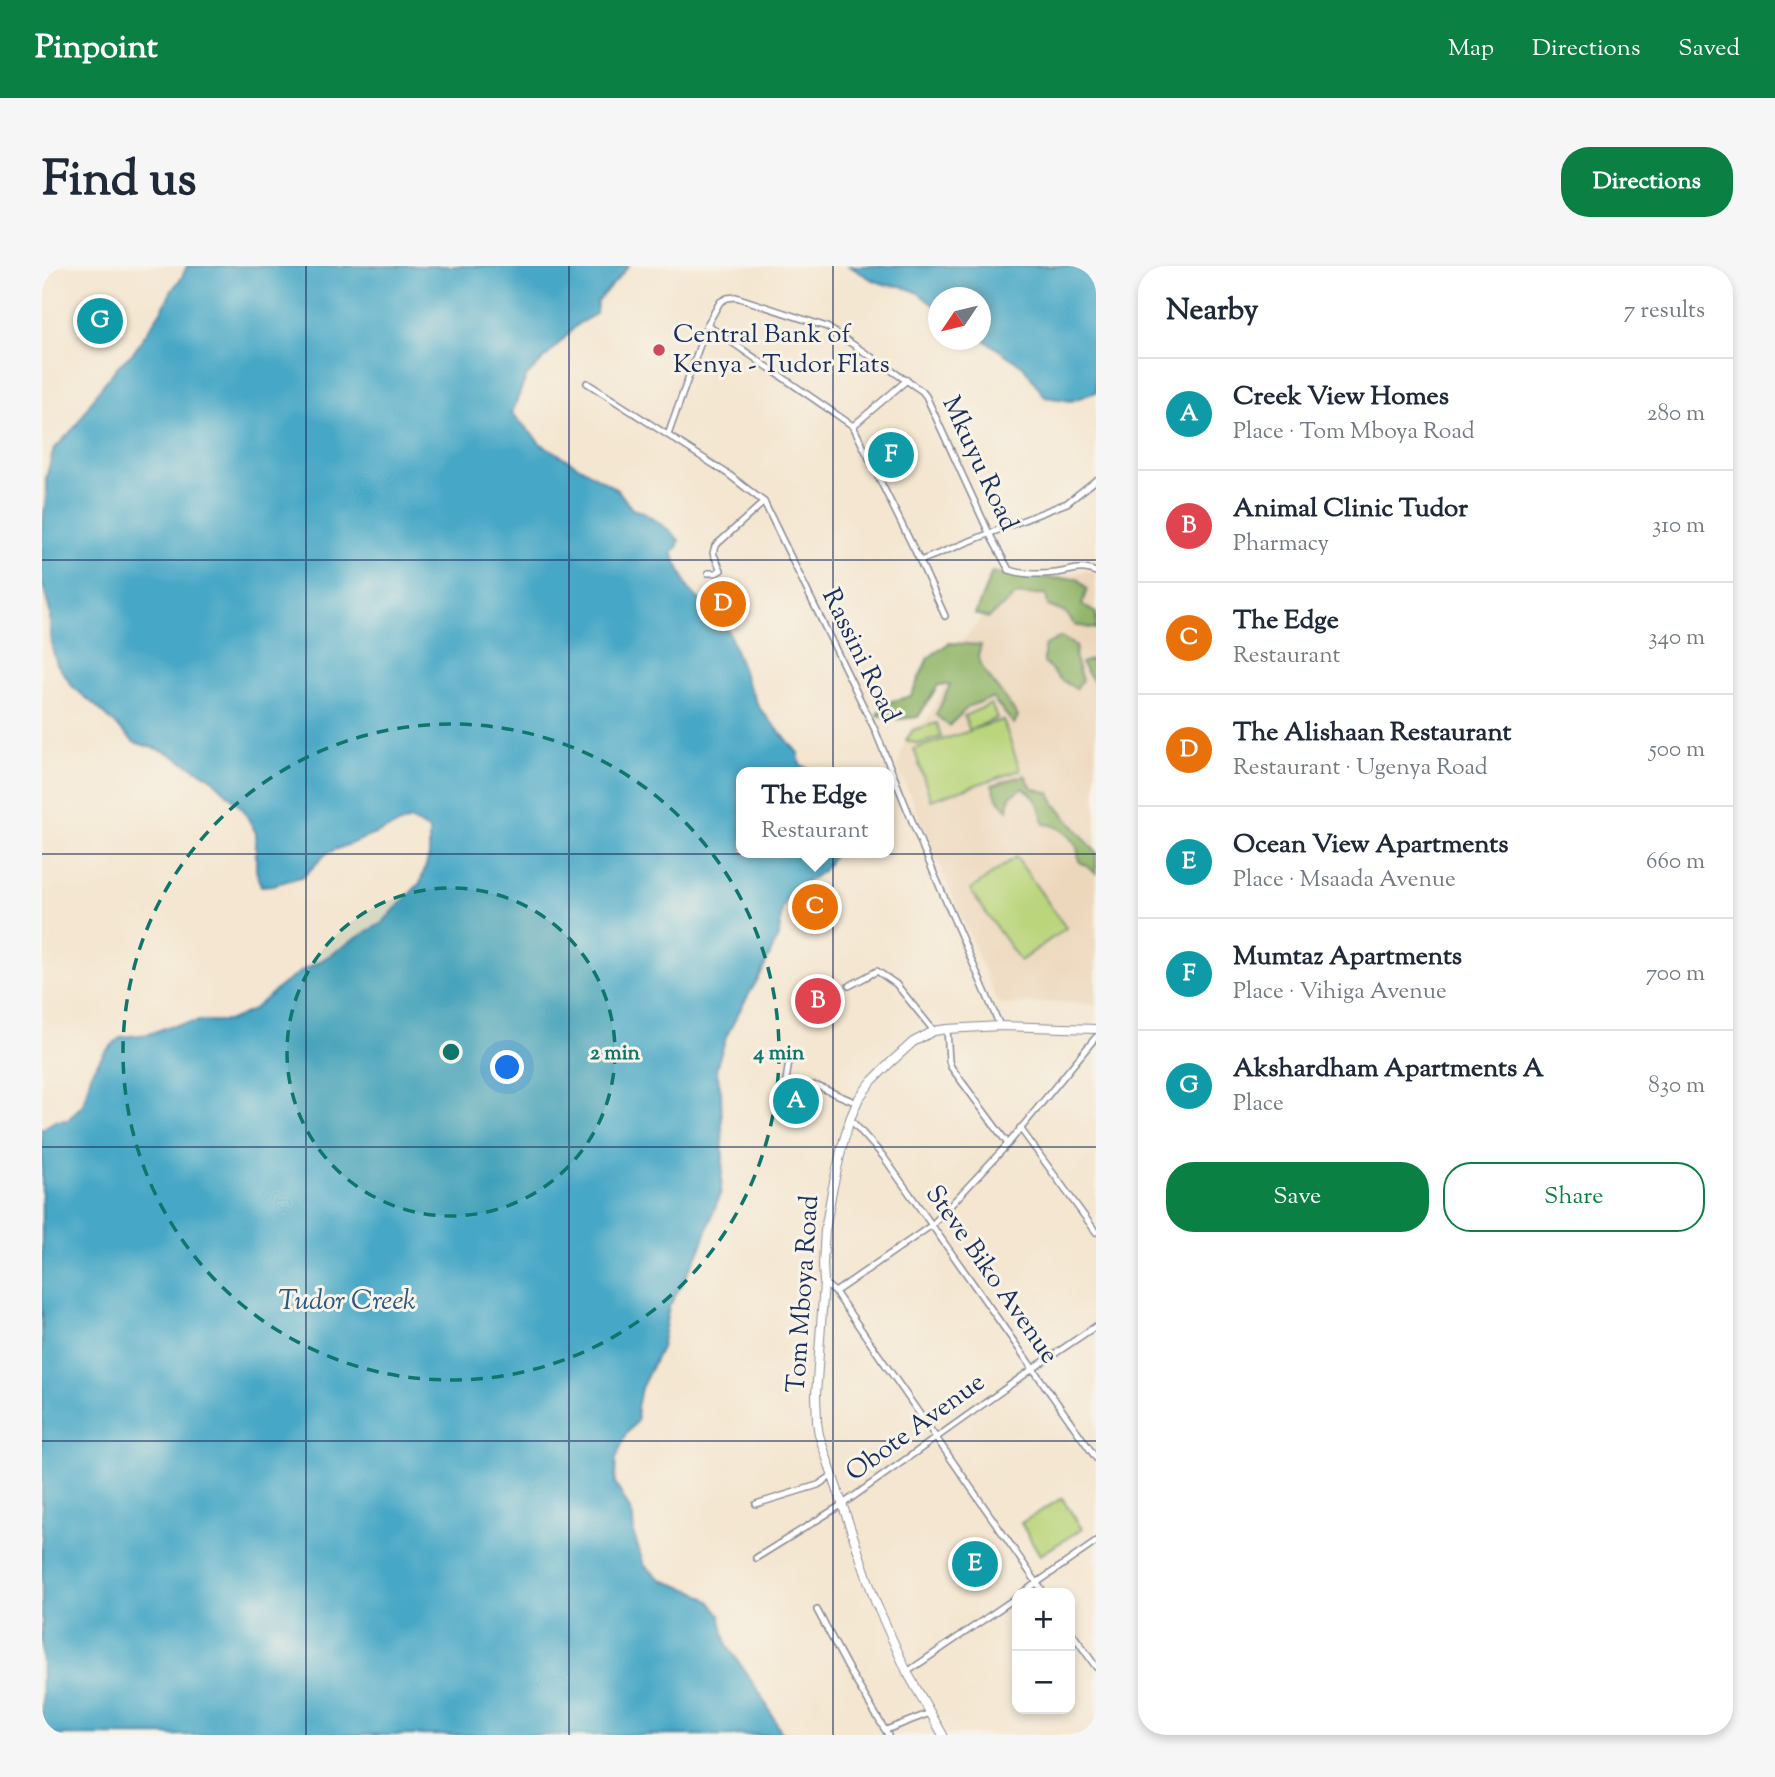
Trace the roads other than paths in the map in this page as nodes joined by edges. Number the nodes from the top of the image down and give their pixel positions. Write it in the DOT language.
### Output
graph roads {
  1 [pos="707,326"];
  2 [pos="907,380"];
  3 [pos="587,383"];
  4 [pos="853,426"];
  5 [pos="667,435"];
  6 [pos="1096,480"];
  7 [pos="765,502"];
  8 [pos="989,533"];
  9 [pos="920,561"];
  10 [pos="1096,572"];
  11 [pos="708,573"];
  12 [pos="945,616"];
  13 [pos="890,767"];
  14 [pos="894,777"];
  15 [pos="849,986"];
  16 [pos="1000,1026"];
  17 [pos="947,1028"];
  18 [pos="1096,1029"];
  19 [pos="934,1031"];
  20 [pos="1096,1037"];
  21 [pos="790,1054"];
  22 [pos="857,1103"];
  23 [pos="850,1119"];
  24 [pos="1020,1128"];
  25 [pos="1008,1144"];
  26 [pos="932,1225"];
  27 [pos="1096,1232"];
  28 [pos="824,1283"];
  29 [pos="835,1292"];
  30 [pos="1096,1326"];
  31 [pos="1034,1368"];
  32 [pos="937,1437"];
  33 [pos="1096,1458"];
  34 [pos="833,1475"];
  35 [pos="756,1504"];
  36 [pos="843,1504"];
  37 [pos="1096,1542"];
  38 [pos="756,1558"];
  39 [pos="1037,1583"];
  40 [pos="1030,1588"];
  41 [pos="1040,1588"];
  42 [pos="1012,1600"];
  43 [pos="817,1610"];
  44 [pos="1075,1637"];
  45 [pos="1096,1667"];
  46 [pos="907,1672"];
  47 [pos="930,1713"];
  48 [pos="887,1733"];
  49 [pos="943,1735"];
  1 -- 2 [label="street, Mkuyu Road"];
  1 -- 4 [label="street"];
  1 -- 5 [label="street"];
  2 -- 4 [label="street"];
  2 -- 8 [label="street, Mkuyu Road"];
  3 -- 5 [label="street, Rassini Road"];
  4 -- 9 [label="street"];
  5 -- 7 [label="street, Rassini Road"];
  6 -- 8 [label="street"];
  7 -- 11 [label="street"];
  7 -- 13 [label="street, Rassini Road"];
  8 -- 9 [label="street"];
  8 -- 10 [label="street, Mkuyu Road"];
  9 -- 12 [label="street"];
  14 -- 16 [label="street, Rassini Road"];
  15 -- 19 [label="street"];
  16 -- 17 [label="main road, Tom Mboya Road"];
  16 -- 18 [label="main road, Tom Mboya Road"];
  17 -- 19 [label="main road, Tom Mboya Road"];
  17 -- 25 [label="street"];
  19 -- 22 [label="main road, Tom Mboya Road"];
  20 -- 24 [label="street"];
  21 -- 22 [label="street"];
  22 -- 23 [label="main road, Tom Mboya Road"];
  23 -- 26 [label="street, Steve Biko Avenue"];
  23 -- 28 [label="main road, Tom Mboya Road"];
  24 -- 25 [label="street"];
  24 -- 27 [label="street"];
  25 -- 26 [label="street"];
  26 -- 29 [label="street"];
  26 -- 31 [label="street, Steve Biko Avenue"];
  28 -- 29 [label="street"];
  28 -- 34 [label="main road, Tom Mboya Road"];
  29 -- 32 [label="street"];
  30 -- 31 [label="street, Obote Avenue"];
  31 -- 32 [label="street, Obote Avenue"];
  31 -- 33 [label="street, Steve Biko Avenue"];
  32 -- 36 [label="street, Obote Avenue"];
  32 -- 39 [label="street"];
  34 -- 35 [label="street"];
  34 -- 36 [label="main road, Tom Mboya Road"];
  36 -- 38 [label="street, Obote Avenue"];
  36 -- 46 [label="main road, Tom Mboya Road"];
  37 -- 39 [label="street"];
  39 -- 40 [label="street"];
  39 -- 41 [label="street"];
  42 -- 46 [label="street"];
  43 -- 48 [label="street"];
  44 -- 45 [label="street"];
  46 -- 47 [label="main road, Tom Mboya Road"];
  47 -- 48 [label="street"];
  47 -- 49 [label="main road, Tom Mboya Road"];
}
